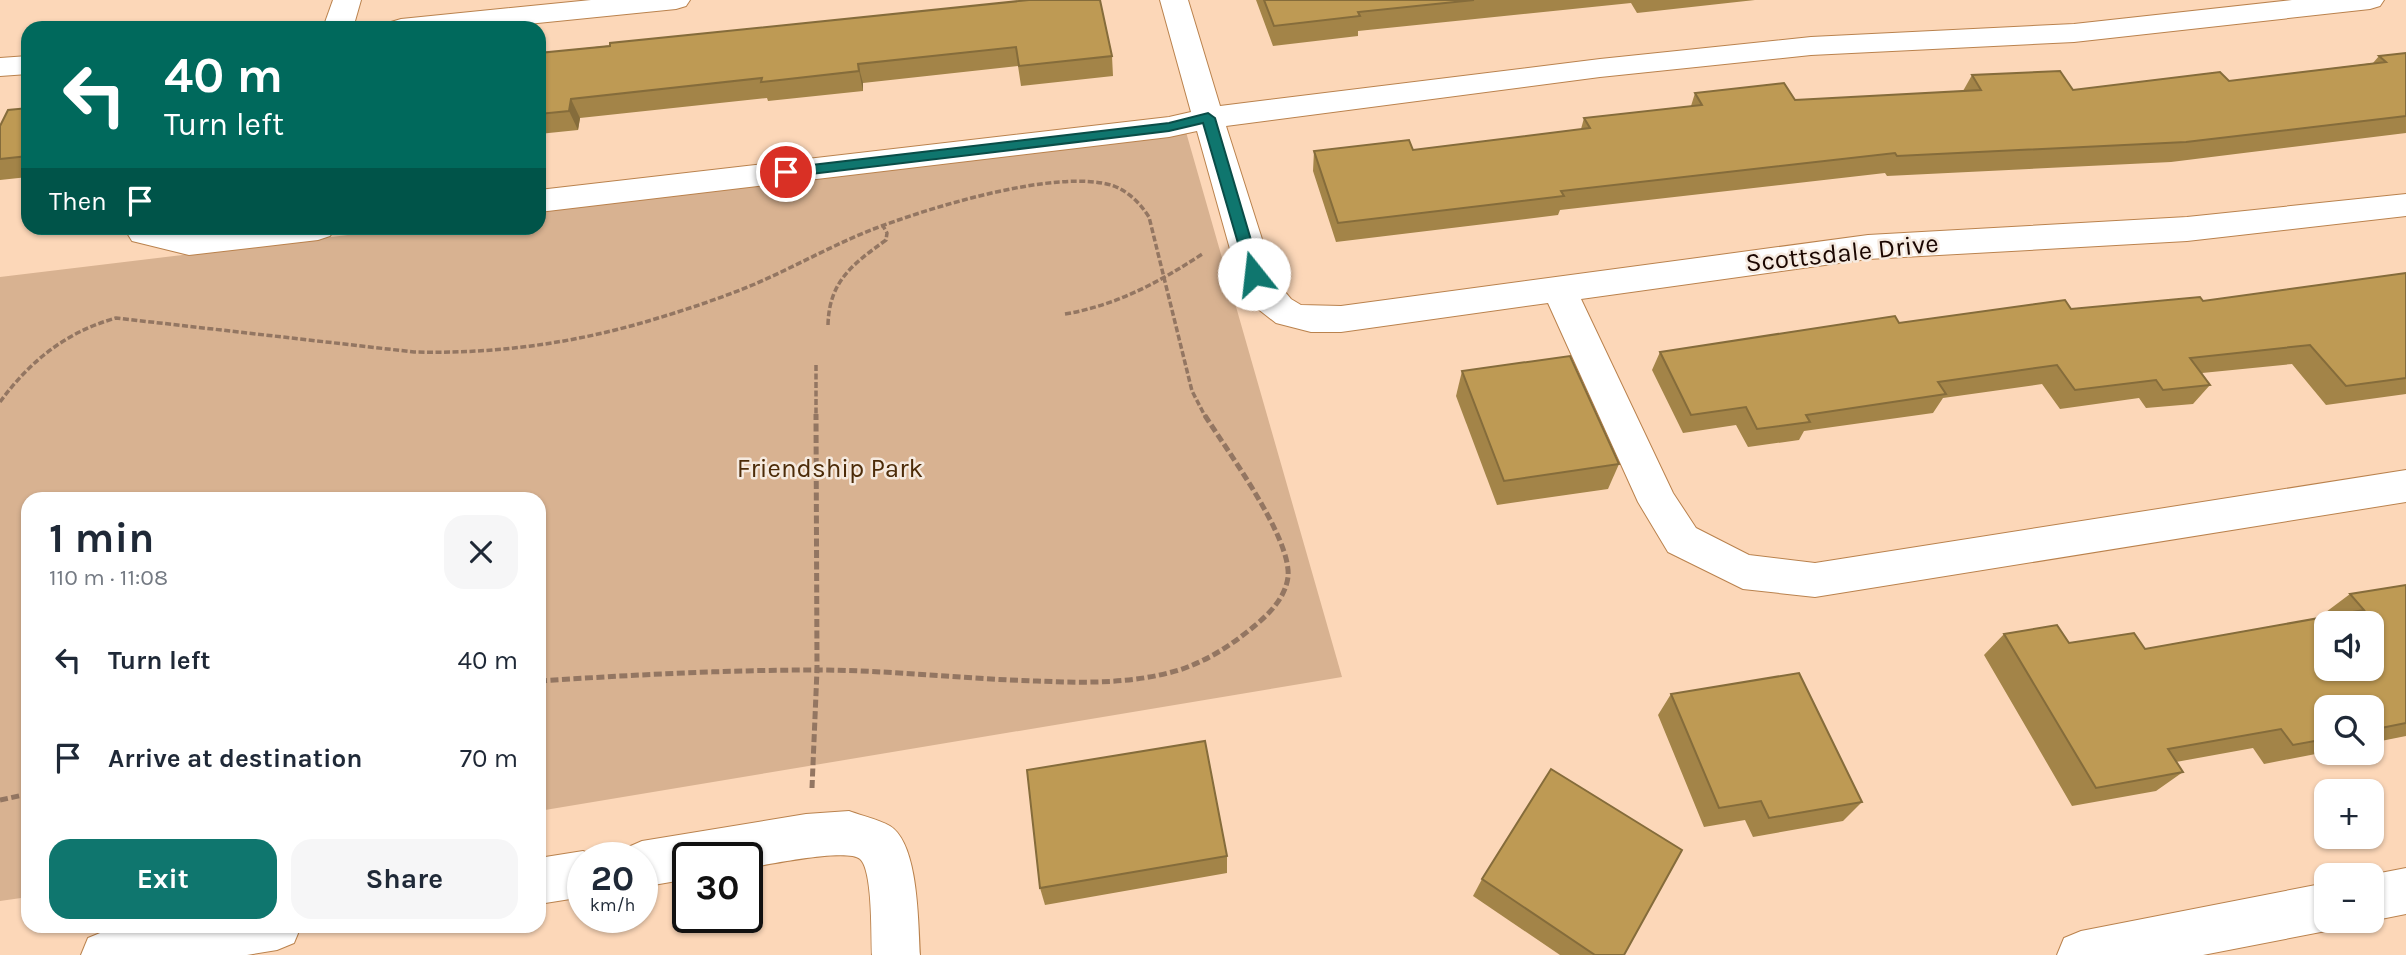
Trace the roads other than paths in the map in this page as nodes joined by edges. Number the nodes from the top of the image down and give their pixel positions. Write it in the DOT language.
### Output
graph roads {
  1 [pos="347,0"];
  2 [pos="677,0"];
  3 [pos="1174,0"];
  4 [pos="2370,0"];
  5 [pos="340,21"];
  6 [pos="470,21"];
  7 [pos="21,66"];
  8 [pos="0,67"];
  9 [pos="1208,118"];
  10 [pos="546,200"];
  11 [pos="2406,205"];
  12 [pos="153,235"];
  13 [pos="258,235"];
  14 [pos="1559,289"];
  15 [pos="2406,486"];
  16 [pos="658,861"];
  17 [pos="567,877"];
  18 [pos="546,880"];
  19 [pos="2406,891"];
  20 [pos="2384,895"];
  21 [pos="2314,909"];
  22 [pos="235,933"];
  23 [pos="105,955"];
  24 [pos="896,955"];
  25 [pos="2081,955"];
  1 -- 5 [label="street"];
  2 -- 6 [label="street"];
  3 -- 9 [label="street"];
  4 -- 9 [label="street"];
  7 -- 8 [label="street"];
  9 -- 10 [label="street"];
  9 -- 14 [label="street, Scottsdale Drive"];
  11 -- 14 [label="street, Scottsdale Drive"];
  12 -- 13 [label="street"];
  14 -- 15 [label="street"];
  16 -- 24 [label="street"];
  17 -- 18 [label="street"];
  19 -- 20 [label="street"];
  21 -- 25 [label="street"];
  22 -- 23 [label="street"];
}
